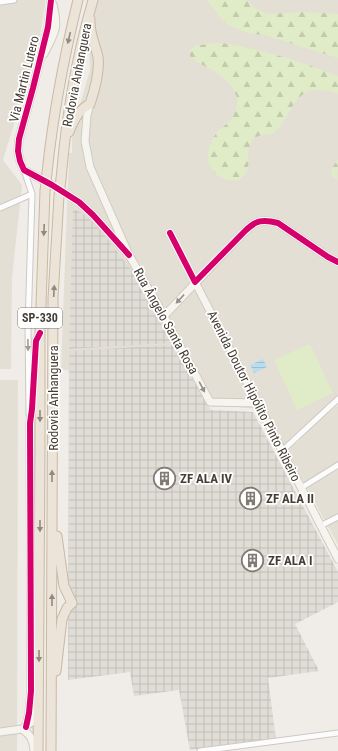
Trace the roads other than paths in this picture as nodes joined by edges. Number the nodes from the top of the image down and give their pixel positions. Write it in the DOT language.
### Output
graph roads {
  1 [pos="14,0"];
  2 [pos="51,0"];
  3 [pos="78,0"];
  4 [pos="93,0"];
  5 [pos="0,2"];
  6 [pos="48,28"];
  7 [pos="56,30"];
  8 [pos="39,65"];
  9 [pos="90,104"];
  10 [pos="63,152"];
  11 [pos="24,170"];
  12 [pos="32,194"];
  13 [pos="0,208"];
  14 [pos="170,233"];
  15 [pos="129,255"];
  16 [pos="338,262"];
  17 [pos="195,282"];
  18 [pos="164,316"];
  19 [pos="40,333"];
  20 [pos="338,399"];
  21 [pos="258,403"];
  22 [pos="30,423"];
  23 [pos="282,451"];
  24 [pos="338,465"];
  25 [pos="301,488"];
  26 [pos="52,492"];
  27 [pos="338,517"];
  28 [pos="320,526"];
  29 [pos="338,559"];
  30 [pos="38,675"];
  31 [pos="51,700"];
  32 [pos="24,728"];
  33 [pos="0,732"];
  34 [pos="338,733"];
  35 [pos="34,751"];
  36 [pos="38,751"];
  37 [pos="51,751"];
  38 [pos="200,751"];
  1 -- 5 [label="street"];
  2 -- 6 [label="street, Via Martin Lutero"];
  2 -- 7 [label="street, Via Martin Lutero"];
  3 -- 19 [label="highway, Rodovia Anhanguera / SP-330, one-way, bridge"];
  4 -- 9 [label="highway"];
  4 -- 10 [label="highway, Rodovia Anhanguera / SP-330"];
  6 -- 7 [label="street"];
  6 -- 8 [label="street, Via Martin Lutero"];
  7 -- 8 [label="street, Via Martin Lutero"];
  8 -- 11 [label="street, Via Martin Lutero"];
  9 -- 10 [label="highway"];
  9 -- 15 [label="street, Rua Ângelo Santa Rosa"];
  26 -- 10 [label="highway, Rodovia Anhanguera / SP-330, one-way, bridge"];
  11 -- 12 [label="street"];
  11 -- 15 [label="street"];
  12 -- 13 [label="street"];
  12 -- 22 [label="street, one-way"];
  14 -- 17 [label="street, Avenida Doutor Hipólito Pinto Ribeiro"];
  15 -- 18 [label="street, Rua Ângelo Santa Rosa"];
  16 -- 17 [label="street"];
  17 -- 18 [label="street, one-way"];
  17 -- 21 [label="street, Avenida Doutor Hipólito Pinto Ribeiro"];
  18 -- 21 [label="street, Rua Ângelo Santa Rosa, one-way"];
  19 -- 22 [label="street"];
  19 -- 30 [label="highway, Rodovia Anhanguera / SP-330, one-way"];
  20 -- 23 [label="street"];
  21 -- 23 [label="street, Avenida Doutor Hipólito Pinto Ribeiro"];
  22 -- 32 [label="street"];
  23 -- 25 [label="street, Avenida Doutor Hipólito Pinto Ribeiro"];
  24 -- 25 [label="street"];
  25 -- 28 [label="street, Avenida Doutor Hipólito Pinto Ribeiro"];
  31 -- 26 [label="highway, Rodovia Anhanguera / SP-330, one-way"];
  26 -- 31 [label="highway"];
  27 -- 28 [label="street"];
  28 -- 29 [label="street, Avenida Doutor Hipólito Pinto Ribeiro"];
  30 -- 32 [label="street"];
  30 -- 36 [label="highway, Rodovia Anhanguera / SP-330"];
  31 -- 37 [label="highway, Rodovia Anhanguera / SP-330"];
  32 -- 33 [label="street"];
  32 -- 35 [label="street"];
  34 -- 38 [label="street"];
}
